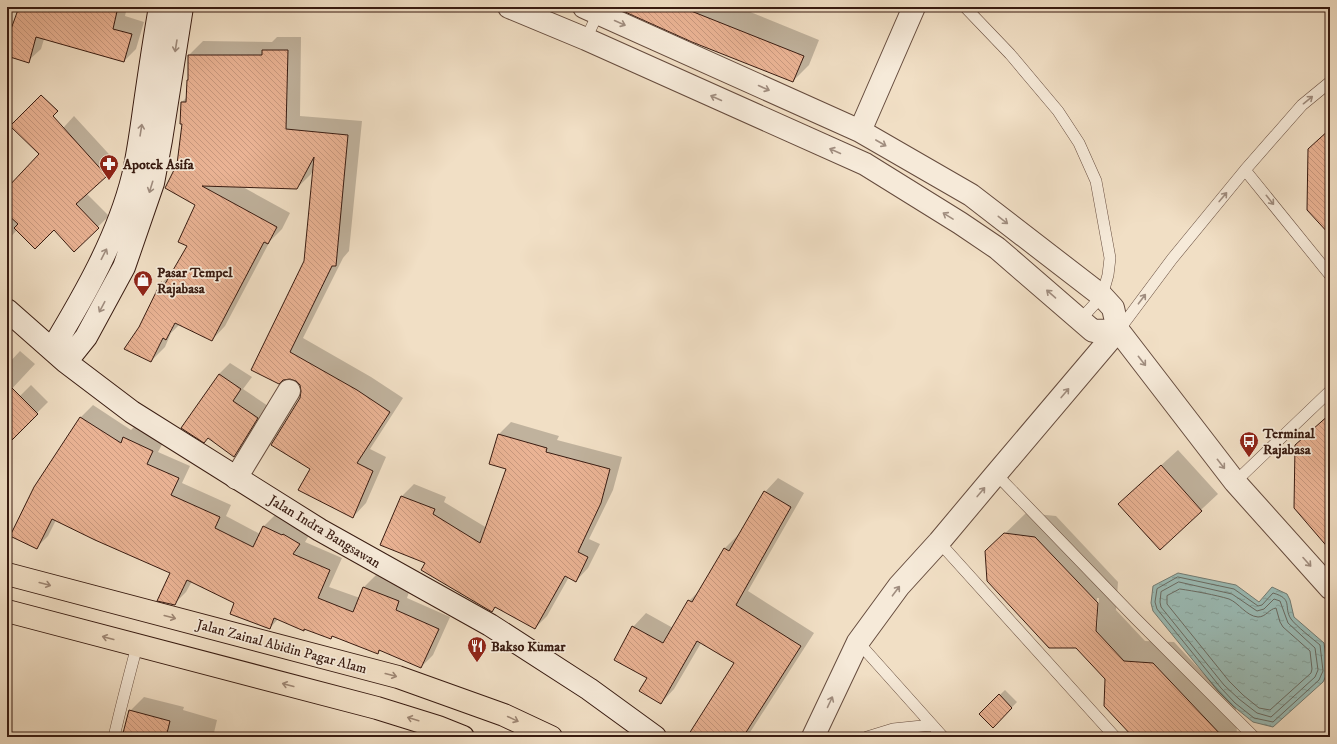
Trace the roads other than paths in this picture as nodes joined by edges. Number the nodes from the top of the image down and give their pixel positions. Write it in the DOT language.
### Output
graph roads {
  1 [pos="160,7"];
  2 [pos="182,7"];
  3 [pos="509,7"];
  4 [pos="914,7"];
  5 [pos="965,7"];
  6 [pos="595,9"];
  7 [pos="586,39"];
  8 [pos="1330,82"];
  9 [pos="860,131"];
  10 [pos="1245,170"];
  11 [pos="1330,275"];
  12 [pos="1102,296"];
  13 [pos="7,310"];
  14 [pos="1080,320"];
  15 [pos="1118,330"];
  16 [pos="59,356"];
  17 [pos="290,391"];
  18 [pos="1330,391"];
  19 [pos="996,474"];
  20 [pos="236,478"];
  21 [pos="1235,482"];
  22 [pos="939,542"];
  23 [pos="7,574"];
  24 [pos="1330,588"];
  25 [pos="7,611"];
  26 [pos="858,642"];
  27 [pos="137,646"];
  28 [pos="932,725"];
  29 [pos="114,737"];
  30 [pos="463,737"];
  31 [pos="551,737"];
  32 [pos="655,737"];
  33 [pos="813,737"];
  34 [pos="867,737"];
  35 [pos="943,737"];
  36 [pos="1115,737"];
  37 [pos="1254,737"];
  16 -- 1 [label="street, one-way"];
  2 -- 16 [label="street, one-way"];
  3 -- 7 [label="street"];
  4 -- 9 [label="street"];
  5 -- 12 [label="lane"];
  6 -- 7 [label="lane"];
  6 -- 9 [label="street, one-way"];
  14 -- 7 [label="street, one-way"];
  10 -- 8 [label="lane, one-way"];
  9 -- 12 [label="street, one-way"];
  10 -- 11 [label="lane, one-way"];
  15 -- 10 [label="lane, one-way"];
  12 -- 14 [label="lane"];
  12 -- 15 [label="street"];
  13 -- 16 [label="street, Jalan Indra Bangsawan"];
  14 -- 15 [label="street"];
  19 -- 15 [label="street, one-way"];
  15 -- 21 [label="street, one-way"];
  16 -- 20 [label="street, Jalan Indra Bangsawan"];
  17 -- 20 [label="street"];
  18 -- 21 [label="lane"];
  22 -- 19 [label="street, one-way"];
  19 -- 37 [label="lane"];
  20 -- 32 [label="street, Jalan Indra Bangsawan"];
  21 -- 24 [label="street, one-way"];
  26 -- 22 [label="street, one-way"];
  22 -- 36 [label="lane"];
  23 -- 31 [label="highway, Jalan Zainal Abidin Pagar Alam, one-way"];
  27 -- 25 [label="highway, one-way"];
  26 -- 28 [label="lane"];
  33 -- 26 [label="street, one-way"];
  27 -- 29 [label="lane"];
  30 -- 27 [label="highway, one-way"];
  28 -- 34 [label="lane"];
  28 -- 35 [label="lane"];
}
